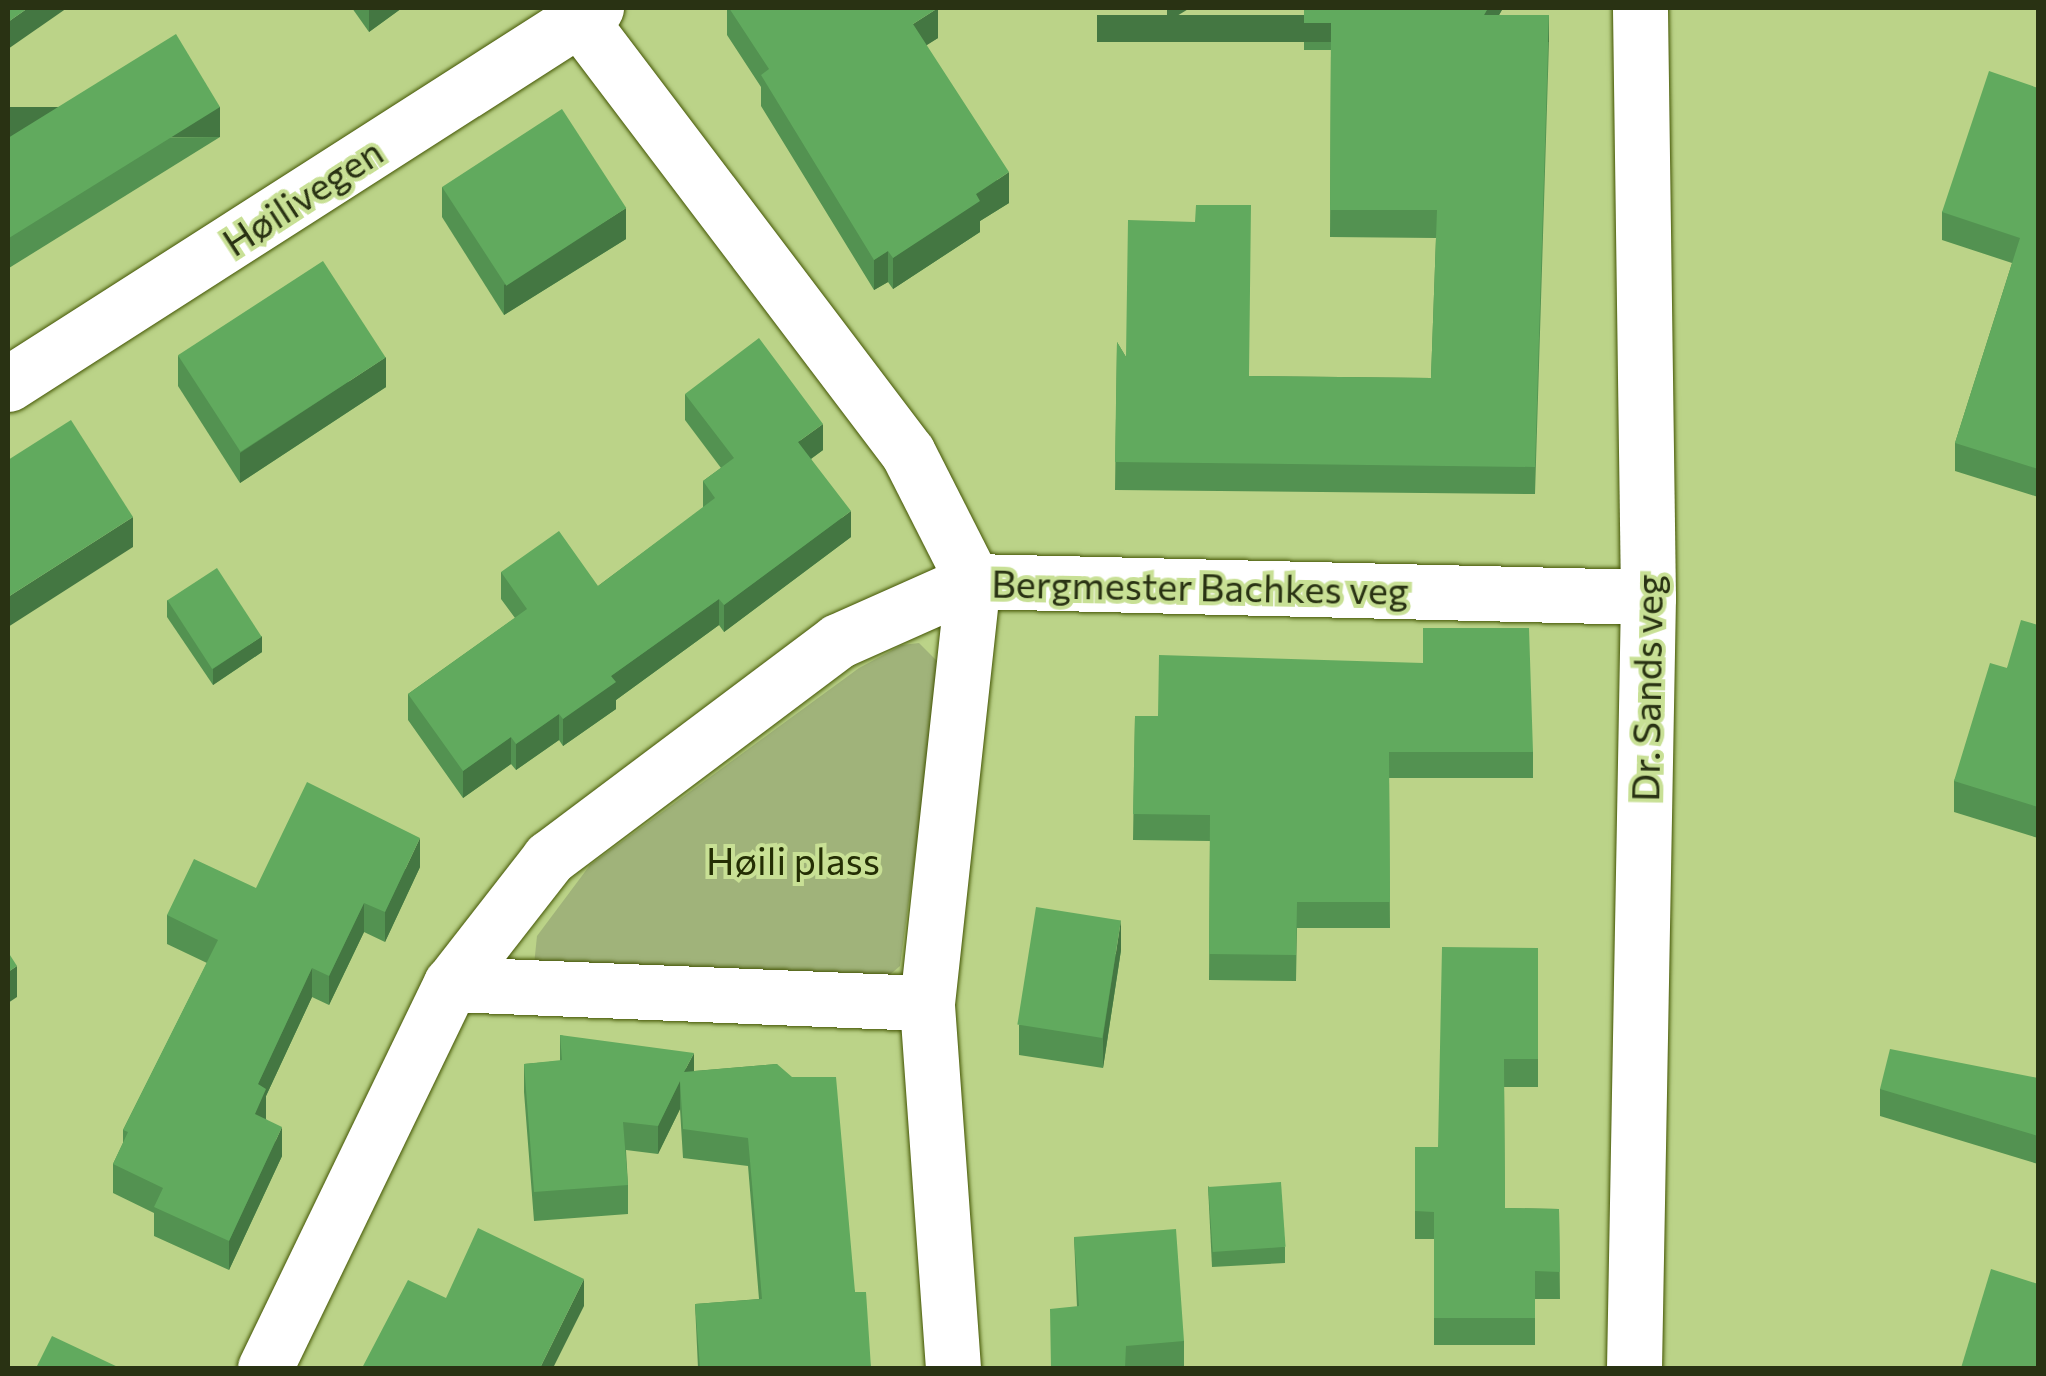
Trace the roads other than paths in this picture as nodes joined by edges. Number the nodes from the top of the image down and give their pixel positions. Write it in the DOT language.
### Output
graph roads {
  1 [pos="1640,8"];
  2 [pos="582,11"];
  3 [pos="8,384"];
  4 [pos="973,581"];
  5 [pos="1648,597"];
  6 [pos="451,984"];
  7 [pos="927,1003"];
  8 [pos="264,1368"];
  9 [pos="953,1368"];
  10 [pos="1634,1368"];
  1 -- 5 [label="street, Dr. Sands veg"];
  2 -- 3 [label="street, Høilivegen"];
  2 -- 4 [label="street, Bergmester Bachkes veg"];
  4 -- 5 [label="street, Bergmester Bachkes veg"];
  4 -- 6 [label="street"];
  4 -- 7 [label="street"];
  5 -- 10 [label="street, Dr. Sands veg"];
  6 -- 7 [label="street"];
  6 -- 8 [label="street"];
  7 -- 9 [label="street"];
}
